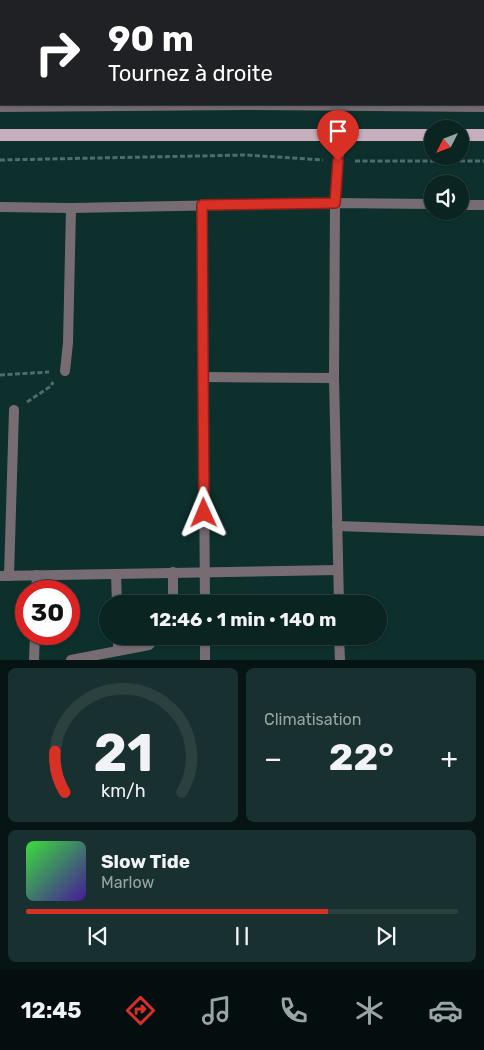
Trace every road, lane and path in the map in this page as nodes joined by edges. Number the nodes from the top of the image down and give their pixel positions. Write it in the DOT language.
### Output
graph roads {
  1 [pos="0,107"];
  2 [pos="484,107"];
  3 [pos="0,135"];
  4 [pos="340,135"];
  5 [pos="424,135"];
  6 [pos="469,135"];
  7 [pos="484,135"];
  8 [pos="0,160"];
  9 [pos="338,161"];
  10 [pos="484,161"];
  11 [pos="335,203"];
  12 [pos="424,204"];
  13 [pos="202,205"];
  14 [pos="469,205"];
  15 [pos="484,205"];
  16 [pos="0,207"];
  17 [pos="71,208"];
  18 [pos="63,371"];
  19 [pos="0,375"];
  20 [pos="203,377"];
  21 [pos="334,378"];
  22 [pos="14,410"];
  23 [pos="337,526"];
  24 [pos="484,531"];
  25 [pos="338,570"];
  26 [pos="173,572"];
  27 [pos="204,572"];
  28 [pos="116,574"];
  29 [pos="37,575"];
  30 [pos="5,576"];
  31 [pos="37,580"];
  32 [pos="117,595"];
  33 [pos="173,595"];
  34 [pos="205,595"];
  35 [pos="339,595"];
  36 [pos="35,645"];
  37 [pos="118,645"];
  38 [pos="149,645"];
  39 [pos="205,645"];
  40 [pos="339,645"];
  41 [pos="118,651"];
  42 [pos="34,660"];
  43 [pos="71,660"];
  44 [pos="206,660"];
  45 [pos="340,660"];
  1 -- 2 [label="street"];
  3 -- 4 [label="main road"];
  4 -- 5 [label="main road"];
  4 -- 9 [label="street"];
  6 -- 7 [label="main road"];
  8 -- 9 [label="path"];
  9 -- 10 [label="path"];
  9 -- 11 [label="street"];
  11 -- 12 [label="street"];
  11 -- 13 [label="street"];
  11 -- 21 [label="street"];
  13 -- 17 [label="street"];
  13 -- 20 [label="street"];
  14 -- 15 [label="street"];
  16 -- 17 [label="street"];
  17 -- 18 [label="street"];
  18 -- 19 [label="path"];
  18 -- 22 [label="path"];
  20 -- 21 [label="street"];
  20 -- 27 [label="street"];
  21 -- 23 [label="street"];
  22 -- 30 [label="street"];
  23 -- 24 [label="street"];
  23 -- 25 [label="street"];
  25 -- 27 [label="street"];
  25 -- 35 [label="street"];
  26 -- 27 [label="street"];
  26 -- 28 [label="street"];
  26 -- 33 [label="street"];
  27 -- 34 [label="street"];
  28 -- 29 [label="street"];
  28 -- 32 [label="street"];
  29 -- 30 [label="street"];
  29 -- 31 [label="street"];
  36 -- 42 [label="street"];
  37 -- 41 [label="street"];
  38 -- 41 [label="street"];
  39 -- 44 [label="street"];
  40 -- 45 [label="street"];
  41 -- 43 [label="street"];
}
